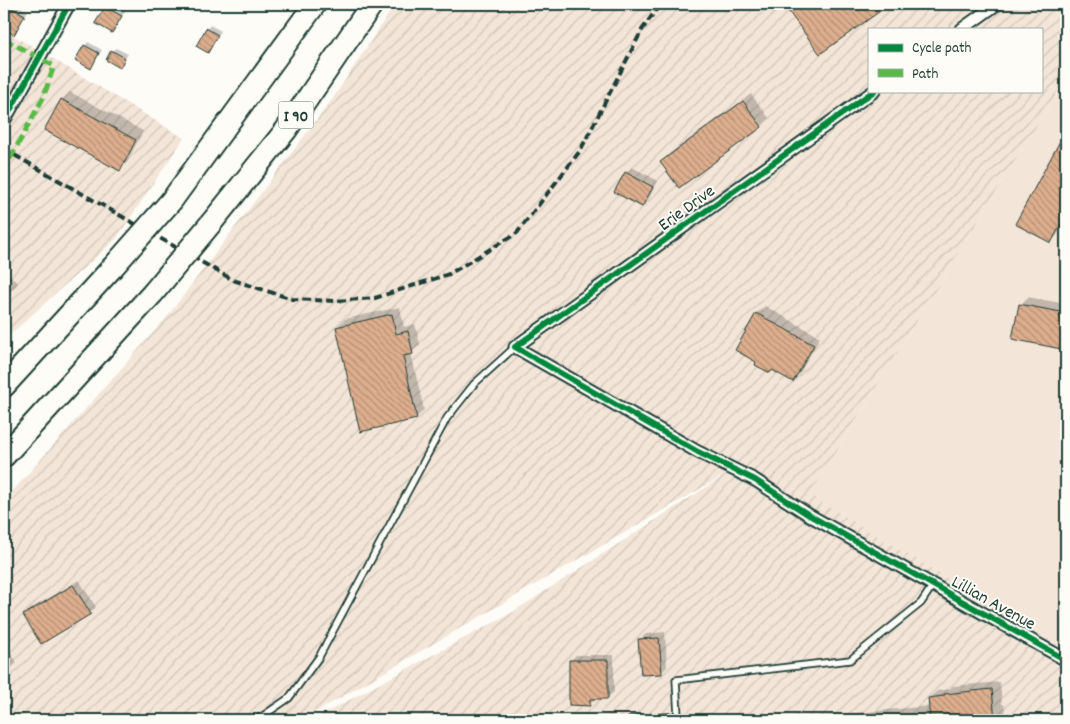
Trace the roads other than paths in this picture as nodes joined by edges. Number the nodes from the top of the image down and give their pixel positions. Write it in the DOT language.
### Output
graph roads {
  1 [pos="69,4"];
  2 [pos="315,4"];
  3 [pos="372,4"];
  4 [pos="997,4"];
  5 [pos="963,28"];
  6 [pos="873,92"];
  7 [pos="4,96"];
  8 [pos="14,102"];
  9 [pos="4,121"];
  10 [pos="515,347"];
  11 [pos="4,386"];
  12 [pos="4,456"];
  13 [pos="933,585"];
  14 [pos="1066,660"];
  15 [pos="655,719"];
  16 [pos="257,720"];
  17 [pos="631,720"];
  1 -- 8 [label="street"];
  2 -- 11 [label="highway, bridge"];
  3 -- 12 [label="highway, I 90, bridge"];
  4 -- 5 [label="street"];
  6 -- 10 [label="street, Erie Drive"];
  7 -- 8 [label="lane"];
  8 -- 9 [label="street"];
  10 -- 13 [label="street, Lillian Avenue"];
  10 -- 16 [label="lane"];
  13 -- 14 [label="street, Lillian Avenue"];
  13 -- 15 [label="lane"];
  15 -- 17 [label="lane"];
}
